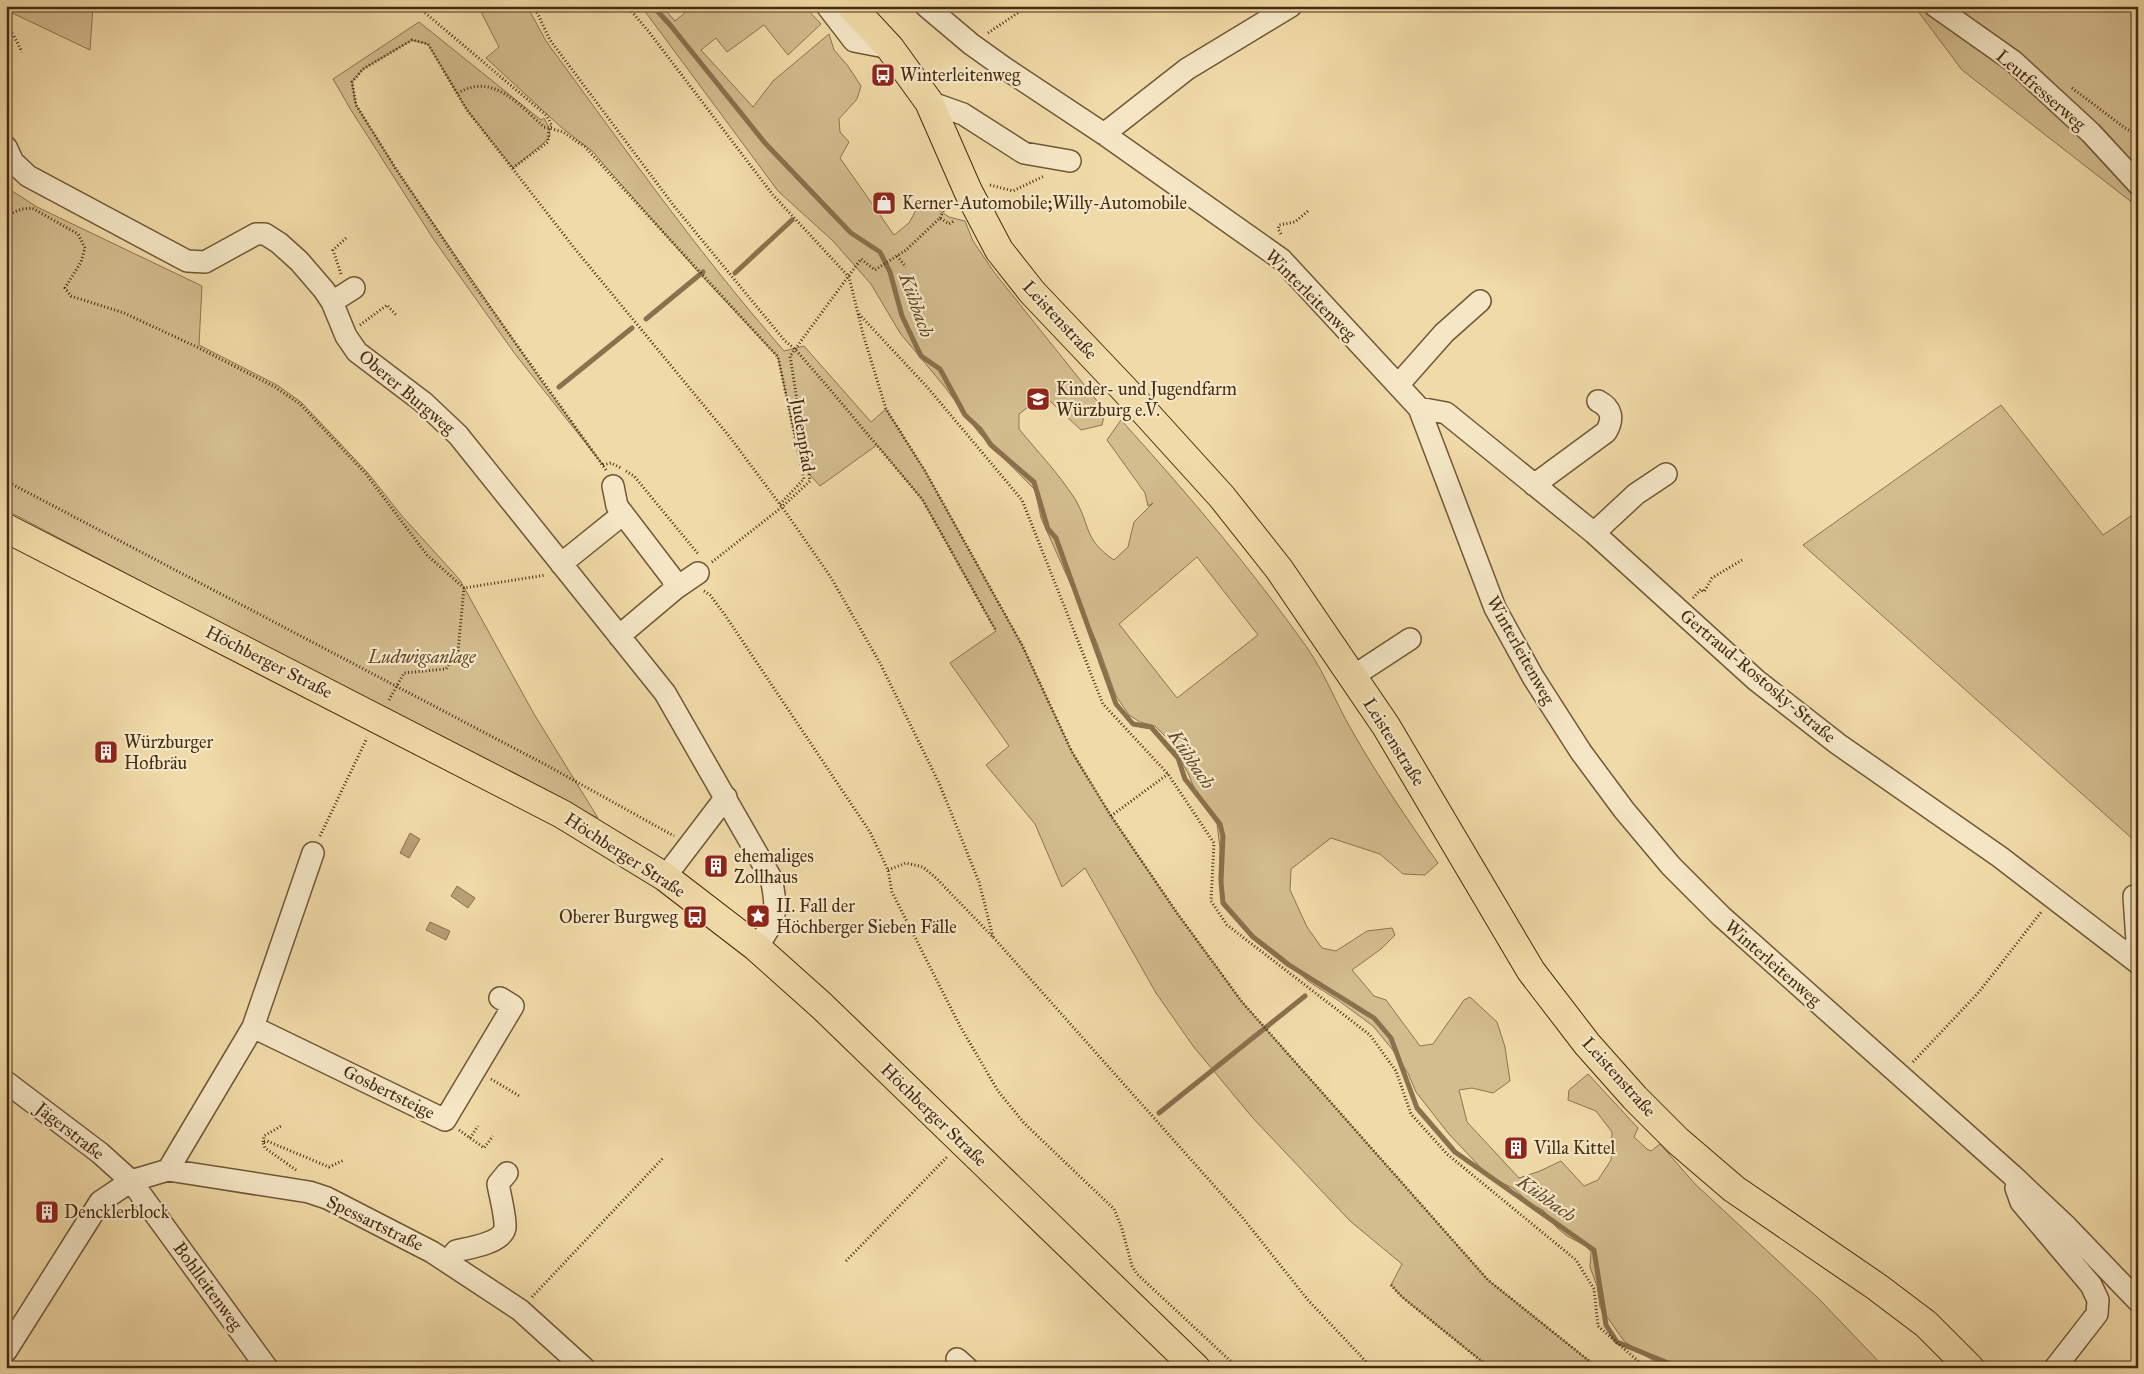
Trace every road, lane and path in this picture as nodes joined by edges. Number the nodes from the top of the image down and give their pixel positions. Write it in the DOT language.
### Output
graph roads {
  1 [pos="417,6"];
  2 [pos="534,6"];
  3 [pos="627,6"];
  4 [pos="826,6"];
  5 [pos="851,6"];
  6 [pos="926,6"];
  7 [pos="1028,6"];
  8 [pos="1291,6"];
  9 [pos="1935,6"];
  10 [pos="6,30"];
  11 [pos="971,44"];
  12 [pos="890,48"];
  13 [pos="22,52"];
  14 [pos="458,93"];
  15 [pos="929,102"];
  16 [pos="549,128"];
  17 [pos="1104,134"];
  18 [pos="6,147"];
  19 [pos="1070,161"];
  20 [pos="513,168"];
  21 [pos="2138,184"];
  22 [pos="951,194"];
  23 [pos="1308,211"];
  24 [pos="6,215"];
  25 [pos="940,218"];
  26 [pos="954,221"];
  27 [pos="346,238"];
  28 [pos="897,256"];
  29 [pos="1281,260"];
  30 [pos="906,267"];
  31 [pos="849,277"];
  32 [pos="344,294"];
  33 [pos="1480,301"];
  34 [pos="859,313"];
  35 [pos="396,316"];
  36 [pos="346,336"];
  37 [pos="795,349"];
  38 [pos="1398,385"];
  39 [pos="1598,401"];
  40 [pos="1419,408"];
  41 [pos="1666,474"];
  42 [pos="6,481"];
  43 [pos="1534,485"];
  44 [pos="613,486"];
  45 [pos="781,506"];
  46 [pos="623,514"];
  47 [pos="6,528"];
  48 [pos="1594,533"];
  49 [pos="1742,560"];
  50 [pos="563,566"];
  51 [pos="694,573"];
  52 [pos="464,588"];
  53 [pos="1682,613"];
  54 [pos="996,631"];
  55 [pos="619,636"];
  56 [pos="1410,639"];
  57 [pos="1352,677"];
  58 [pos="396,686"];
  59 [pos="387,703"];
  60 [pos="366,743"];
  61 [pos="1168,774"];
  62 [pos="726,797"];
  63 [pos="1111,816"];
  64 [pos="690,845"];
  65 [pos="312,853"];
  66 [pos="888,870"];
  67 [pos="665,877"];
  68 [pos="2134,896"];
  69 [pos="2052,898"];
  70 [pos="993,938"];
  71 [pos="756,947"];
  72 [pos="2133,959"];
  73 [pos="500,998"];
  74 [pos="253,1027"];
  75 [pos="1901,1076"];
  76 [pos="488,1077"];
  77 [pos="6,1082"];
  78 [pos="521,1097"];
  79 [pos="445,1120"];
  80 [pos="283,1125"];
  81 [pos="478,1126"];
  82 [pos="492,1136"];
  83 [pos="470,1138"];
  84 [pos="962,1141"];
  85 [pos="263,1142"];
  86 [pos="664,1157"];
  87 [pos="344,1160"];
  88 [pos="168,1170"];
  89 [pos="507,1173"];
  90 [pos="2012,1175"];
  91 [pos="131,1182"];
  92 [pos="309,1192"];
  93 [pos="846,1261"];
  94 [pos="448,1262"];
  95 [pos="1391,1285"];
  96 [pos="2138,1301"];
  97 [pos="520,1310"];
  98 [pos="6,1351"];
  99 [pos="1189,1366"];
  100 [pos="266,1368"];
  101 [pos="584,1368"];
  102 [pos="1238,1368"];
  103 [pos="1372,1368"];
  104 [pos="1490,1368"];
  105 [pos="1598,1368"];
  106 [pos="1646,1368"];
  107 [pos="1970,1368"];
  108 [pos="2055,1368"];
  1 -- 16 [label="path"];
  2 -- 37 [label="path"];
  3 -- 31 [label="path"];
  4 -- 12 [label="street"];
  5 -- 12 [label="main road, Leistenstraße"];
  6 -- 11 [label="street, Winterleitenweg"];
  7 -- 11 [label="path"];
  8 -- 17 [label="street"];
  9 -- 21 [label="street, Leutfresserweg"];
  10 -- 13 [label="path"];
  11 -- 17 [label="street, Winterleitenweg"];
  12 -- 15 [label="main road, Leistenstraße"];
  14 -- 16 [label="path"];
  14 -- 20 [label="path"];
  14 -- 51 [label="path"];
  15 -- 19 [label="street"];
  15 -- 57 [label="main road, Leistenstraße"];
  16 -- 20 [label="path"];
  16 -- 45 [label="path"];
  17 -- 29 [label="street, Winterleitenweg"];
  18 -- 32 [label="street, Oberer Burgweg"];
  20 -- 45 [label="path"];
  22 -- 25 [label="path"];
  23 -- 29 [label="path"];
  24 -- 52 [label="path"];
  25 -- 26 [label="path"];
  25 -- 28 [label="path"];
  27 -- 32 [label="path"];
  28 -- 30 [label="path"];
  28 -- 31 [label="path"];
  29 -- 38 [label="street, Winterleitenweg"];
  31 -- 34 [label="path"];
  31 -- 37 [label="path"];
  32 -- 36 [label="street, Oberer Burgweg"];
  33 -- 38 [label="street"];
  34 -- 61 [label="path"];
  34 -- 63 [label="path"];
  35 -- 36 [label="path"];
  36 -- 50 [label="street, Oberer Burgweg"];
  37 -- 45 [label="path, Judenpfad"];
  37 -- 54 [label="path"];
  38 -- 40 [label="street, Winterleitenweg"];
  39 -- 43 [label="street"];
  40 -- 43 [label="street, Gertraud-Rostosky-Straße"];
  40 -- 75 [label="street, Winterleitenweg"];
  41 -- 48 [label="street"];
  42 -- 58 [label="path"];
  43 -- 48 [label="street, Gertraud-Rostosky-Straße"];
  44 -- 46 [label="street"];
  45 -- 51 [label="path, Judenpfad"];
  45 -- 70 [label="path"];
  46 -- 50 [label="street"];
  46 -- 51 [label="street"];
  47 -- 67 [label="main road, Höchberger Straße"];
  48 -- 53 [label="street, Gertraud-Rostosky-Straße"];
  49 -- 53 [label="path"];
  50 -- 52 [label="path"];
  50 -- 55 [label="street, Oberer Burgweg"];
  51 -- 55 [label="street"];
  51 -- 66 [label="path"];
  52 -- 58 [label="path"];
  53 -- 69 [label="street, Gertraud-Rostosky-Straße"];
  55 -- 62 [label="street, Oberer Burgweg"];
  56 -- 57 [label="street"];
  57 -- 107 [label="main road, Leistenstraße"];
  58 -- 59 [label="path"];
  58 -- 64 [label="path"];
  60 -- 65 [label="path"];
  61 -- 63 [label="path"];
  61 -- 106 [label="path"];
  62 -- 64 [label="street"];
  62 -- 71 [label="street, Oberer Burgweg"];
  63 -- 105 [label="path"];
  64 -- 67 [label="street"];
  65 -- 74 [label="street"];
  66 -- 70 [label="path"];
  66 -- 102 [label="path"];
  67 -- 71 [label="main road, Höchberger Straße"];
  68 -- 72 [label="street, Gertraud-Rostosky-Straße"];
  69 -- 72 [label="street, Gertraud-Rostosky-Straße"];
  69 -- 75 [label="path"];
  70 -- 103 [label="path"];
  71 -- 84 [label="main road, Höchberger Straße"];
  73 -- 79 [label="street, Gosbertsteige"];
  74 -- 79 [label="street, Gosbertsteige"];
  74 -- 88 [label="street"];
  75 -- 90 [label="street, Winterleitenweg"];
  76 -- 78 [label="path"];
  77 -- 91 [label="street, Jägerstraße"];
  79 -- 83 [label="path"];
  80 -- 85 [label="path"];
  81 -- 83 [label="path"];
  82 -- 83 [label="path"];
  84 -- 93 [label="path"];
  84 -- 99 [label="main road, Höchberger Straße"];
  85 -- 87 [label="path"];
  85 -- 92 [label="path"];
  86 -- 97 [label="path"];
  88 -- 91 [label="street, Spessartstraße"];
  88 -- 92 [label="street, Spessartstraße"];
  89 -- 94 [label="street"];
  90 -- 96 [label="street, Winterleitenweg"];
  90 -- 108 [label="street"];
  91 -- 98 [label="street, Spessartstraße"];
  91 -- 100 [label="street, Bohlleitenweg"];
  92 -- 94 [label="street, Spessartstraße"];
  94 -- 97 [label="street, Spessartstraße"];
  95 -- 104 [label="path"];
  97 -- 101 [label="street, Spessartstraße"];
}
